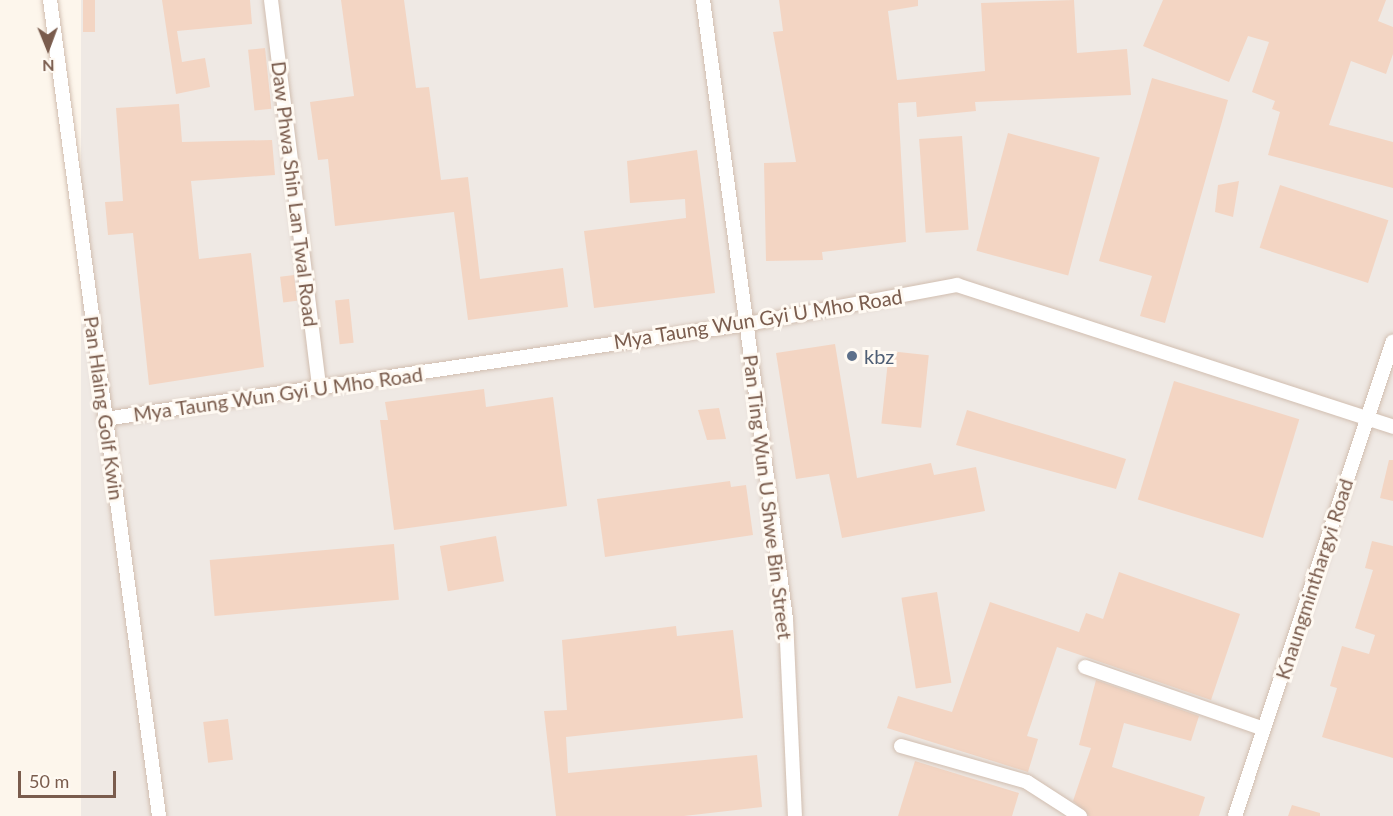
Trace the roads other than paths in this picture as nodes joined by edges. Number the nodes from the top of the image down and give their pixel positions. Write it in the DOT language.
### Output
graph roads {
  1 [pos="50,0"];
  2 [pos="271,0"];
  3 [pos="703,0"];
  4 [pos="747,324"];
  5 [pos="1393,342"];
  6 [pos="319,387"];
  7 [pos="105,419"];
  8 [pos="1367,419"];
  9 [pos="1393,427"];
  10 [pos="1085,667"];
  11 [pos="1264,729"];
  12 [pos="901,746"];
  13 [pos="159,816"];
  14 [pos="795,816"];
  15 [pos="1080,816"];
  16 [pos="1235,816"];
  1 -- 7 [label="street, Pan Hlaing Golf Kwin"];
  2 -- 6 [label="street, Daw Phwa Shin Lan Twal Road"];
  3 -- 4 [label="street, Pan Ting Wun U Shwe Bin Street"];
  4 -- 6 [label="street, Mya Taung Wun Gyi U Mho Road"];
  4 -- 8 [label="street, Mya Taung Wun Gyi U Mho Road"];
  4 -- 14 [label="street, Pan Ting Wun U Shwe Bin Street"];
  5 -- 8 [label="street, Knaungminthargyi Road"];
  6 -- 7 [label="street, Mya Taung Wun Gyi U Mho Road"];
  7 -- 13 [label="street, Pan Hlaing Golf Kwin"];
  8 -- 9 [label="street, Mya Taung Wun Gyi U Mho Road"];
  8 -- 11 [label="street, Knaungminthargyi Road"];
  10 -- 11 [label="street"];
  11 -- 16 [label="street, Knaungminthargyi Road"];
  12 -- 15 [label="street"];
}
